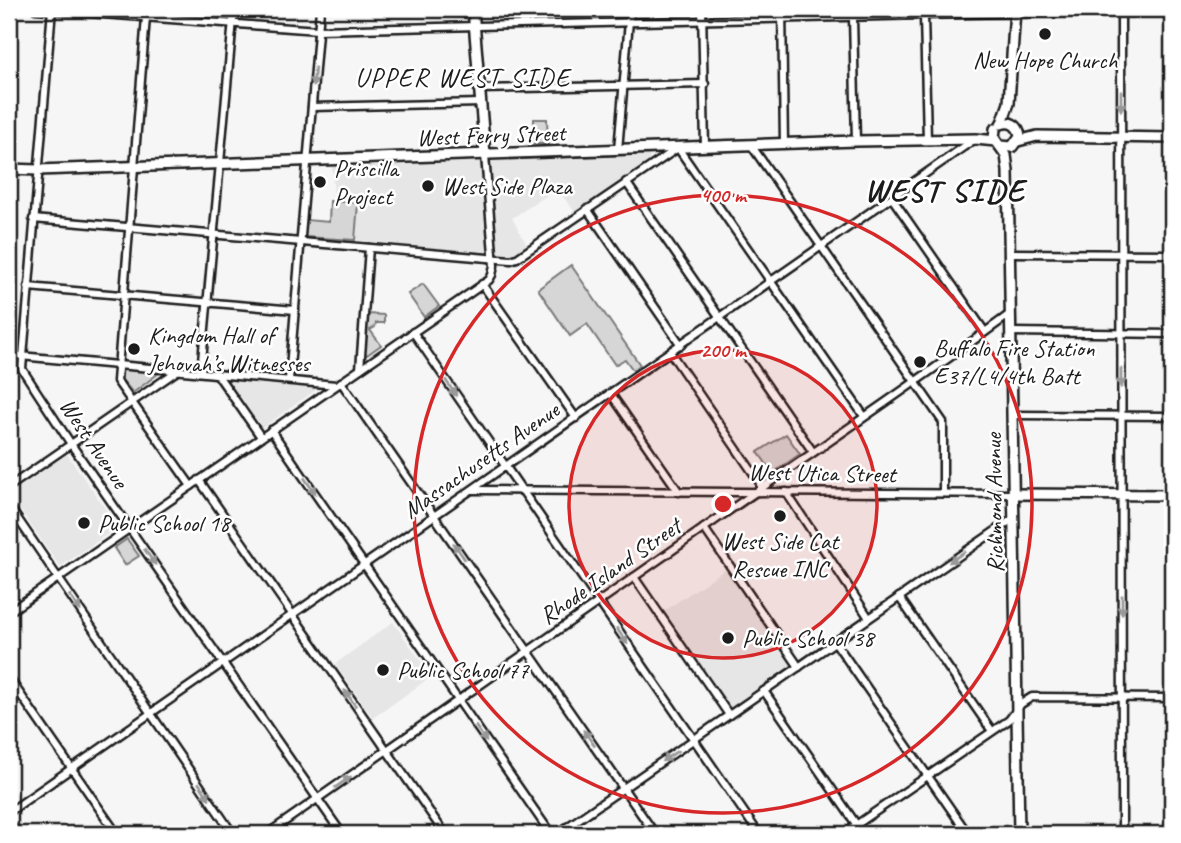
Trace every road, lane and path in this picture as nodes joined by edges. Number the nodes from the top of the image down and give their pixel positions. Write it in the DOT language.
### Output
graph roads {
  1 [pos="35,9"];
  2 [pos="52,9"];
  3 [pos="234,9"];
  4 [pos="320,9"];
  5 [pos="473,9"];
  6 [pos="630,9"];
  7 [pos="702,9"];
  8 [pos="782,9"];
  9 [pos="865,9"];
  10 [pos="1015,11"];
  11 [pos="1121,11"];
  12 [pos="135,12"];
  13 [pos="937,12"];
  14 [pos="1172,12"];
  15 [pos="924,16"];
  16 [pos="146,17"];
  17 [pos="853,18"];
  18 [pos="865,18"];
  19 [pos="782,19"];
  20 [pos="702,21"];
  21 [pos="629,23"];
  22 [pos="233,24"];
  23 [pos="475,26"];
  24 [pos="318,30"];
  25 [pos="705,84"];
  26 [pos="623,86"];
  27 [pos="480,89"];
  28 [pos="481,103"];
  29 [pos="1009,103"];
  30 [pos="312,107"];
  31 [pos="999,126"];
  32 [pos="1016,127"];
  33 [pos="1037,136"];
  34 [pos="1121,138"];
  35 [pos="1172,138"];
  36 [pos="975,139"];
  37 [pos="927,140"];
  38 [pos="856,141"];
  39 [pos="784,144"];
  40 [pos="998,144"];
  41 [pos="1016,144"];
  42 [pos="751,145"];
  43 [pos="705,147"];
  44 [pos="678,148"];
  45 [pos="618,150"];
  46 [pos="485,155"];
  47 [pos="307,161"];
  48 [pos="220,164"];
  49 [pos="134,167"];
  50 [pos="9,169"];
  51 [pos="38,170"];
  52 [pos="1008,171"];
  53 [pos="626,182"];
  54 [pos="892,198"];
  55 [pos="587,209"];
  56 [pos="33,219"];
  57 [pos="129,226"];
  58 [pos="214,235"];
  59 [pos="300,242"];
  60 [pos="821,247"];
  61 [pos="369,248"];
  62 [pos="1009,253"];
  63 [pos="1121,253"];
  64 [pos="1172,254"];
  65 [pos="494,259"];
  66 [pos="771,282"];
  67 [pos="482,284"];
  68 [pos="28,286"];
  69 [pos="123,295"];
  70 [pos="208,302"];
  71 [pos="295,310"];
  72 [pos="1010,314"];
  73 [pos="721,317"];
  74 [pos="413,332"];
  75 [pos="985,332"];
  76 [pos="1011,332"];
  77 [pos="1121,334"];
  78 [pos="1172,334"];
  79 [pos="681,345"];
  80 [pos="670,352"];
  81 [pos="9,355"];
  82 [pos="22,356"];
  83 [pos="117,365"];
  84 [pos="360,369"];
  85 [pos="179,370"];
  86 [pos="201,372"];
  87 [pos="217,374"];
  88 [pos="289,380"];
  89 [pos="915,381"];
  90 [pos="339,384"];
  91 [pos="611,394"];
  92 [pos="131,403"];
  93 [pos="1012,415"];
  94 [pos="1121,415"];
  95 [pos="864,416"];
  96 [pos="1172,416"];
  97 [pos="576,418"];
  98 [pos="271,430"];
  99 [pos="261,437"];
  100 [pos="72,444"];
  101 [pos="813,452"];
  102 [pos="505,467"];
  103 [pos="199,480"];
  104 [pos="191,486"];
  105 [pos="9,487"];
  106 [pos="472,490"];
  107 [pos="521,490"];
  108 [pos="760,491"];
  109 [pos="679,492"];
  110 [pos="786,492"];
  111 [pos="943,493"];
  112 [pos="1013,494"];
  113 [pos="1122,495"];
  114 [pos="1172,495"];
  115 [pos="9,506"];
  116 [pos="435,516"];
  117 [pos="1013,518"];
  118 [pos="130,528"];
  119 [pos="704,528"];
  120 [pos="364,565"];
  121 [pos="634,577"];
  122 [pos="57,578"];
  123 [pos="900,597"];
  124 [pos="599,602"];
  125 [pos="9,612"];
  126 [pos="292,615"];
  127 [pos="869,618"];
  128 [pos="835,642"];
  129 [pos="529,652"];
  130 [pos="224,662"];
  131 [pos="799,667"];
  132 [pos="9,678"];
  133 [pos="764,691"];
  134 [pos="1121,698"];
  135 [pos="1172,698"];
  136 [pos="458,701"];
  137 [pos="1017,707"];
  138 [pos="152,714"];
  139 [pos="729,715"];
  140 [pos="992,731"];
  141 [pos="693,740"];
  142 [pos="387,751"];
  143 [pos="72,768"];
  144 [pos="928,776"];
  145 [pos="624,788"];
  146 [pos="318,799"];
  147 [pos="9,812"];
  148 [pos="857,825"];
  149 [pos="9,826"];
  150 [pos="14,834"];
  151 [pos="117,834"];
  152 [pos="233,834"];
  153 [pos="267,834"];
  154 [pos="342,834"];
  155 [pos="445,834"];
  156 [pos="551,834"];
  157 [pos="557,834"];
  158 [pos="655,834"];
  159 [pos="759,834"];
  160 [pos="843,834"];
  161 [pos="863,834"];
  162 [pos="968,834"];
  163 [pos="1019,834"];
  164 [pos="1122,834"];
  1 -- 2 [label="street"];
  2 -- 12 [label="street"];
  2 -- 51 [label="street, West Avenue"];
  3 -- 22 [label="street"];
  4 -- 24 [label="street"];
  5 -- 23 [label="street"];
  6 -- 21 [label="street"];
  7 -- 20 [label="street"];
  8 -- 19 [label="street"];
  9 -- 18 [label="street"];
  10 -- 11 [label="street"];
  10 -- 13 [label="street"];
  10 -- 29 [label="street"];
  11 -- 14 [label="street"];
  11 -- 34 [label="street, one-way"];
  12 -- 16 [label="street"];
  13 -- 15 [label="street"];
  15 -- 18 [label="street"];
  15 -- 37 [label="street"];
  16 -- 22 [label="street"];
  16 -- 49 [label="street"];
  17 -- 18 [label="street"];
  17 -- 19 [label="street"];
  17 -- 38 [label="street"];
  19 -- 20 [label="street"];
  19 -- 39 [label="street"];
  20 -- 21 [label="street"];
  20 -- 25 [label="street"];
  21 -- 23 [label="street"];
  21 -- 26 [label="street"];
  22 -- 24 [label="street"];
  22 -- 48 [label="street"];
  23 -- 24 [label="street"];
  23 -- 27 [label="street"];
  24 -- 30 [label="street, one-way"];
  25 -- 26 [label="street"];
  25 -- 43 [label="street"];
  26 -- 27 [label="street"];
  26 -- 45 [label="street"];
  27 -- 28 [label="street"];
  28 -- 30 [label="street"];
  28 -- 46 [label="street"];
  29 -- 31 [label="street"];
  29 -- 32 [label="street"];
  30 -- 47 [label="street"];
  31 -- 32 [label="street"];
  31 -- 36 [label="street, West Ferry Street"];
  31 -- 40 [label="street, Richmond Avenue"];
  32 -- 33 [label="street"];
  32 -- 41 [label="street, Richmond Avenue"];
  33 -- 34 [label="street"];
  33 -- 41 [label="street"];
  34 -- 35 [label="street"];
  34 -- 63 [label="street"];
  36 -- 37 [label="street, West Ferry Street"];
  36 -- 40 [label="street, West Ferry Street"];
  36 -- 54 [label="street, Massachusetts Avenue"];
  37 -- 38 [label="street, West Ferry Street"];
  38 -- 39 [label="street, West Ferry Street"];
  39 -- 42 [label="street, West Ferry Street"];
  40 -- 41 [label="street, West Ferry Street"];
  40 -- 52 [label="street, Richmond Avenue"];
  41 -- 52 [label="street, Richmond Avenue"];
  42 -- 43 [label="street, West Ferry Street"];
  42 -- 60 [label="street"];
  43 -- 44 [label="street, West Ferry Street"];
  44 -- 45 [label="street, West Ferry Street"];
  44 -- 53 [label="street"];
  44 -- 66 [label="street"];
  45 -- 46 [label="street, West Ferry Street"];
  46 -- 47 [label="street, West Ferry Street"];
  46 -- 65 [label="street"];
  47 -- 48 [label="street, West Ferry Street"];
  47 -- 59 [label="street"];
  48 -- 49 [label="street, West Ferry Street"];
  48 -- 58 [label="street"];
  49 -- 51 [label="street, West Ferry Street"];
  49 -- 57 [label="street"];
  50 -- 51 [label="street, West Ferry Street"];
  51 -- 56 [label="street, West Avenue"];
  52 -- 62 [label="street, Richmond Avenue"];
  53 -- 55 [label="street"];
  53 -- 73 [label="street"];
  54 -- 60 [label="street, Massachusetts Avenue"];
  54 -- 75 [label="street"];
  55 -- 65 [label="street"];
  55 -- 79 [label="street"];
  56 -- 57 [label="street"];
  56 -- 68 [label="street, West Avenue"];
  57 -- 58 [label="street"];
  57 -- 69 [label="street"];
  58 -- 59 [label="street"];
  58 -- 70 [label="street"];
  59 -- 61 [label="street"];
  59 -- 71 [label="street"];
  60 -- 66 [label="street, Massachusetts Avenue"];
  60 -- 89 [label="street"];
  61 -- 65 [label="street"];
  61 -- 84 [label="street"];
  62 -- 63 [label="street"];
  62 -- 72 [label="street, Richmond Avenue"];
  63 -- 64 [label="street"];
  63 -- 77 [label="street"];
  65 -- 67 [label="street"];
  66 -- 73 [label="street, Massachusetts Avenue"];
  66 -- 95 [label="street"];
  67 -- 74 [label="street"];
  67 -- 97 [label="street"];
  68 -- 69 [label="street"];
  68 -- 82 [label="street, West Avenue"];
  69 -- 70 [label="street"];
  69 -- 83 [label="street"];
  70 -- 71 [label="street"];
  70 -- 86 [label="street"];
  71 -- 88 [label="street"];
  72 -- 75 [label="street, Rhode Island Street"];
  72 -- 76 [label="street, Richmond Avenue"];
  73 -- 79 [label="street, Massachusetts Avenue"];
  73 -- 101 [label="street"];
  74 -- 84 [label="street"];
  74 -- 102 [label="street, one-way"];
  75 -- 89 [label="street, Rhode Island Street"];
  76 -- 77 [label="street"];
  76 -- 93 [label="street, Richmond Avenue"];
  77 -- 78 [label="street"];
  77 -- 94 [label="street, one-way"];
  79 -- 80 [label="street, Massachusetts Avenue"];
  80 -- 91 [label="street, Massachusetts Avenue"];
  80 -- 108 [label="street"];
  81 -- 82 [label="street"];
  82 -- 83 [label="street"];
  82 -- 100 [label="street, West Avenue"];
  83 -- 85 [label="street"];
  83 -- 92 [label="street"];
  84 -- 90 [label="street"];
  85 -- 86 [label="street"];
  85 -- 92 [label="street"];
  86 -- 87 [label="street"];
  87 -- 88 [label="street"];
  87 -- 99 [label="street"];
  88 -- 90 [label="street"];
  89 -- 95 [label="street, Rhode Island Street"];
  89 -- 111 [label="street"];
  90 -- 98 [label="street"];
  90 -- 116 [label="street"];
  91 -- 97 [label="street, Massachusetts Avenue"];
  91 -- 109 [label="street"];
  92 -- 100 [label="street"];
  92 -- 104 [label="street"];
  93 -- 94 [label="street"];
  93 -- 112 [label="street, Richmond Avenue"];
  94 -- 96 [label="street"];
  94 -- 113 [label="street"];
  95 -- 101 [label="street, Rhode Island Street"];
  97 -- 102 [label="street, Massachusetts Avenue"];
  98 -- 99 [label="street"];
  98 -- 120 [label="street, one-way"];
  99 -- 103 [label="street"];
  100 -- 105 [label="street"];
  100 -- 118 [label="street, West Avenue"];
  101 -- 108 [label="street, Rhode Island Street"];
  102 -- 106 [label="street, Massachusetts Avenue"];
  102 -- 107 [label="street"];
  103 -- 104 [label="street"];
  103 -- 126 [label="street"];
  104 -- 118 [label="street"];
  106 -- 107 [label="street, West Utica Street"];
  106 -- 116 [label="street, Massachusetts Avenue"];
  107 -- 109 [label="street, West Utica Street"];
  107 -- 124 [label="street"];
  108 -- 109 [label="street, West Utica Street"];
  108 -- 110 [label="street, West Utica Street"];
  108 -- 119 [label="street, Rhode Island Street"];
  110 -- 111 [label="street, West Utica Street"];
  110 -- 127 [label="street"];
  111 -- 112 [label="street, West Utica Street"];
  112 -- 113 [label="street, West Utica Street"];
  112 -- 117 [label="street, Richmond Avenue"];
  113 -- 114 [label="street, West Utica Street"];
  113 -- 134 [label="street, one-way"];
  115 -- 122 [label="street"];
  116 -- 120 [label="street, Massachusetts Avenue"];
  129 -- 116 [label="street, one-way"];
  117 -- 123 [label="street, one-way"];
  117 -- 137 [label="street, Richmond Avenue"];
  118 -- 122 [label="street"];
  118 -- 130 [label="street, West Avenue, one-way"];
  119 -- 121 [label="street, Rhode Island Street"];
  119 -- 131 [label="street"];
  120 -- 126 [label="street, Massachusetts Avenue"];
  120 -- 136 [label="street"];
  121 -- 124 [label="street, Rhode Island Street"];
  121 -- 139 [label="street"];
  122 -- 125 [label="street"];
  122 -- 138 [label="street, one-way"];
  123 -- 127 [label="street"];
  123 -- 140 [label="street"];
  124 -- 129 [label="street, Rhode Island Street"];
  124 -- 141 [label="street, one-way"];
  126 -- 130 [label="street, Massachusetts Avenue"];
  142 -- 126 [label="street, one-way"];
  127 -- 128 [label="street"];
  128 -- 131 [label="street"];
  128 -- 144 [label="street"];
  129 -- 136 [label="street, Rhode Island Street"];
  145 -- 129 [label="street, one-way"];
  130 -- 138 [label="street, Massachusetts Avenue"];
  130 -- 146 [label="street, West Avenue"];
  131 -- 133 [label="street"];
  132 -- 143 [label="street"];
  133 -- 139 [label="street"];
  133 -- 148 [label="street"];
  134 -- 135 [label="street"];
  134 -- 137 [label="street"];
  134 -- 164 [label="street"];
  136 -- 142 [label="street, Rhode Island Street"];
  136 -- 156 [label="street, one-way"];
  137 -- 140 [label="street"];
  137 -- 163 [label="street, Richmond Avenue"];
  138 -- 143 [label="street, Massachusetts Avenue"];
  138 -- 152 [label="street, one-way"];
  139 -- 141 [label="street"];
  140 -- 144 [label="street"];
  141 -- 145 [label="street, one-way"];
  141 -- 159 [label="street"];
  146 -- 142 [label="street, Rhode Island Street, one-way"];
  142 -- 155 [label="street"];
  143 -- 147 [label="street, Massachusetts Avenue"];
  143 -- 151 [label="street"];
  144 -- 148 [label="street"];
  144 -- 162 [label="street"];
  145 -- 157 [label="street"];
  145 -- 158 [label="street"];
  146 -- 153 [label="street, Rhode Island Street"];
  146 -- 154 [label="street, West Avenue"];
  148 -- 160 [label="street"];
  148 -- 161 [label="street"];
  149 -- 150 [label="main road"];
}
